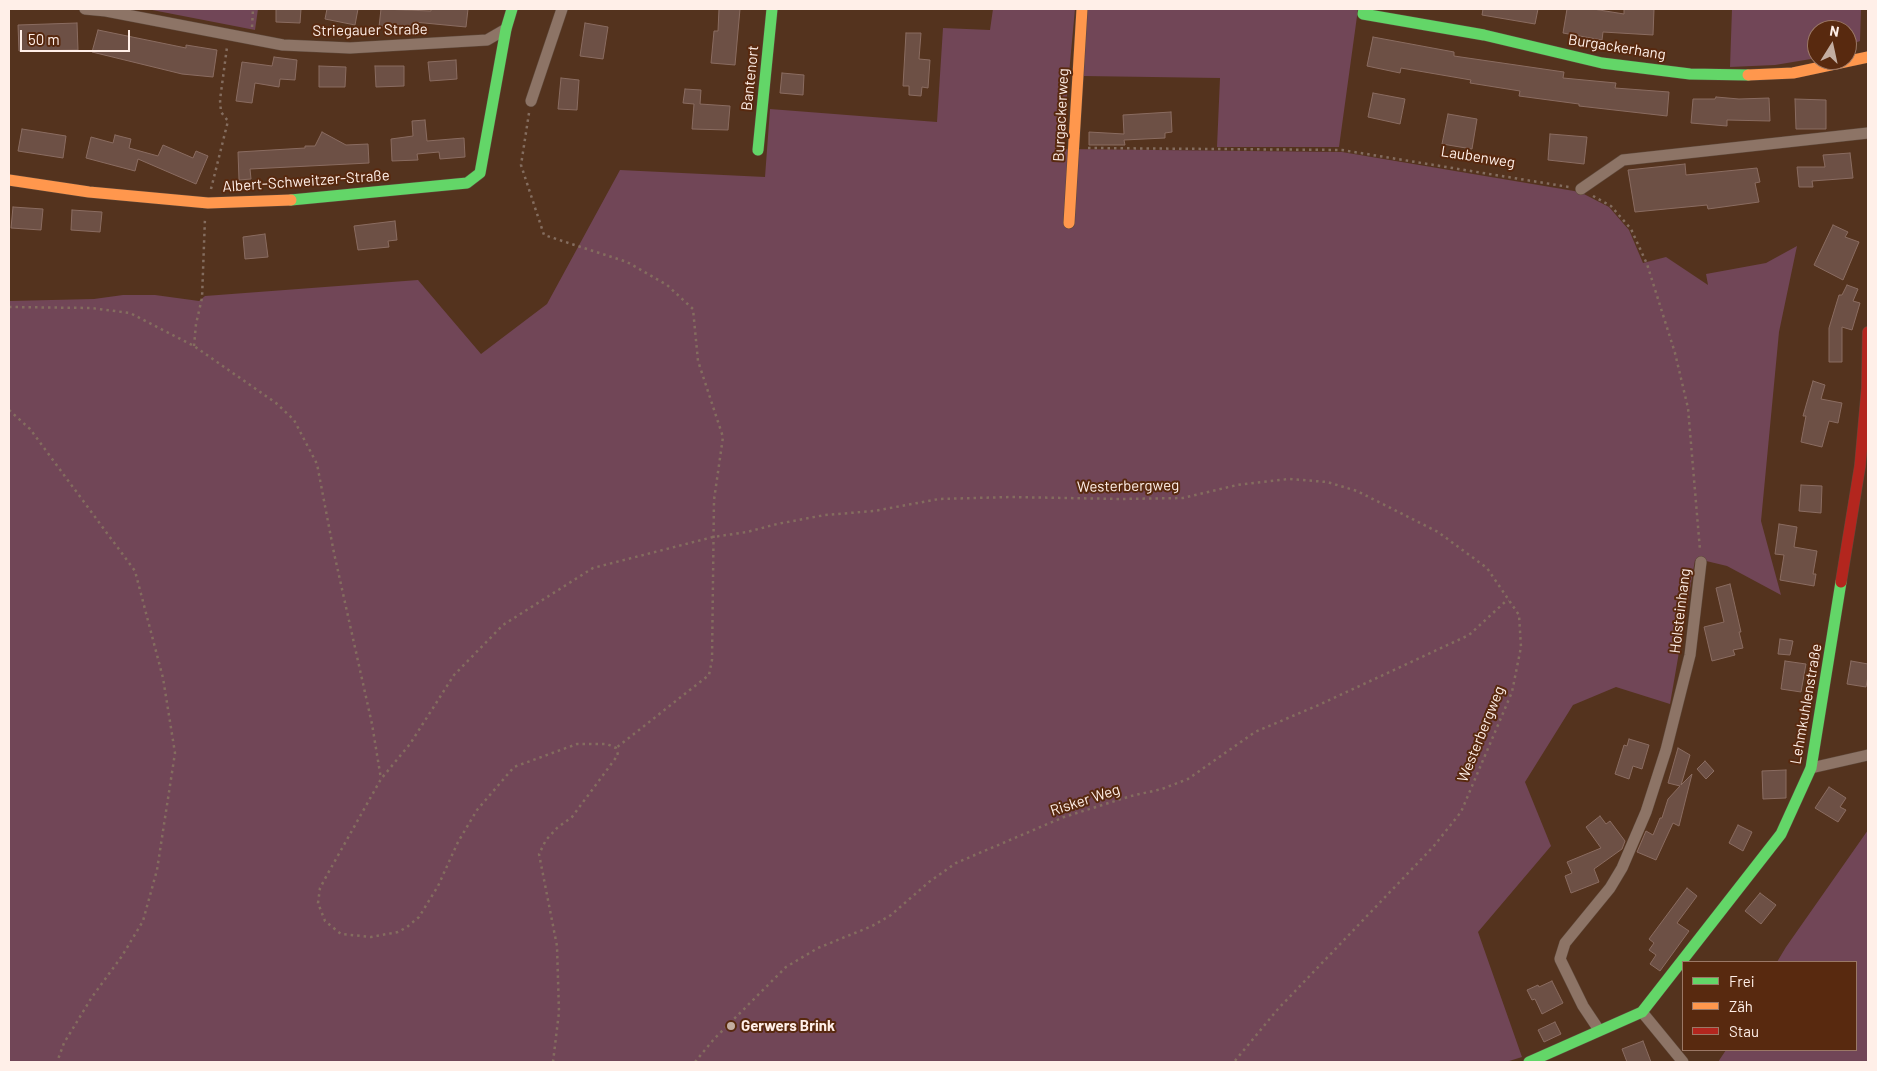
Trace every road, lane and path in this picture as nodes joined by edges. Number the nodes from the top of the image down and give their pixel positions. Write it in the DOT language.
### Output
graph roads {
  1 [pos="85,9"];
  2 [pos="253,9"];
  3 [pos="512,9"];
  4 [pos="562,9"];
  5 [pos="772,9"];
  6 [pos="1082,9"];
  7 [pos="1364,12"];
  8 [pos="252,14"];
  9 [pos="506,29"];
  10 [pos="1868,57"];
  11 [pos="225,58"];
  12 [pos="531,101"];
  13 [pos="1868,133"];
  14 [pos="1074,148"];
  15 [pos="758,150"];
  16 [pos="9,180"];
  17 [pos="1581,189"];
  18 [pos="208,203"];
  19 [pos="1069,223"];
  20 [pos="9,307"];
  21 [pos="1868,332"];
  22 [pos="194,346"];
  23 [pos="9,410"];
  24 [pos="1864,467"];
  25 [pos="712,536"];
  26 [pos="1701,562"];
  27 [pos="1509,601"];
  28 [pos="616,748"];
  29 [pos="1868,755"];
  30 [pos="1811,768"];
  31 [pos="382,779"];
  32 [pos="1642,1012"];
  33 [pos="1598,1030"];
  34 [pos="57,1062"];
  35 [pos="553,1062"];
  36 [pos="696,1062"];
  37 [pos="1234,1062"];
  38 [pos="1529,1062"];
  39 [pos="1683,1062"];
  1 -- 9 [label="street, Striegauer Straße"];
  2 -- 8 [label="path"];
  3 -- 9 [label="street, Albert-Schweitzer-Straße"];
  4 -- 12 [label="street"];
  5 -- 15 [label="street, Bantenort"];
  6 -- 14 [label="street, Burgackerweg"];
  7 -- 10 [label="street, Burgackerhang"];
  9 -- 18 [label="street, Albert-Schweitzer-Straße"];
  11 -- 18 [label="path"];
  12 -- 25 [label="path"];
  13 -- 17 [label="street"];
  14 -- 17 [label="path, Laubenweg"];
  14 -- 19 [label="street, Burgackerweg"];
  16 -- 18 [label="street, Albert-Schweitzer-Straße"];
  17 -- 26 [label="path, Holsteinhang"];
  18 -- 22 [label="path"];
  20 -- 22 [label="path"];
  21 -- 24 [label="street, Lehmkuhlenstraße"];
  22 -- 31 [label="path"];
  23 -- 34 [label="path"];
  24 -- 30 [label="street, Lehmkuhlenstraße"];
  25 -- 27 [label="path, Westerbergweg"];
  25 -- 28 [label="path"];
  25 -- 31 [label="path, Westerbergweg"];
  26 -- 33 [label="street, Holsteinhang"];
  27 -- 36 [label="path, Risker Weg"];
  27 -- 37 [label="path, Westerbergweg"];
  28 -- 31 [label="path, Westerbergweg"];
  28 -- 35 [label="path"];
  29 -- 30 [label="street"];
  30 -- 32 [label="street, Lehmkuhlenstraße"];
  32 -- 33 [label="street, Lehmkuhlenstraße"];
  32 -- 39 [label="street"];
  33 -- 38 [label="street, Lehmkuhlenstraße"];
}
